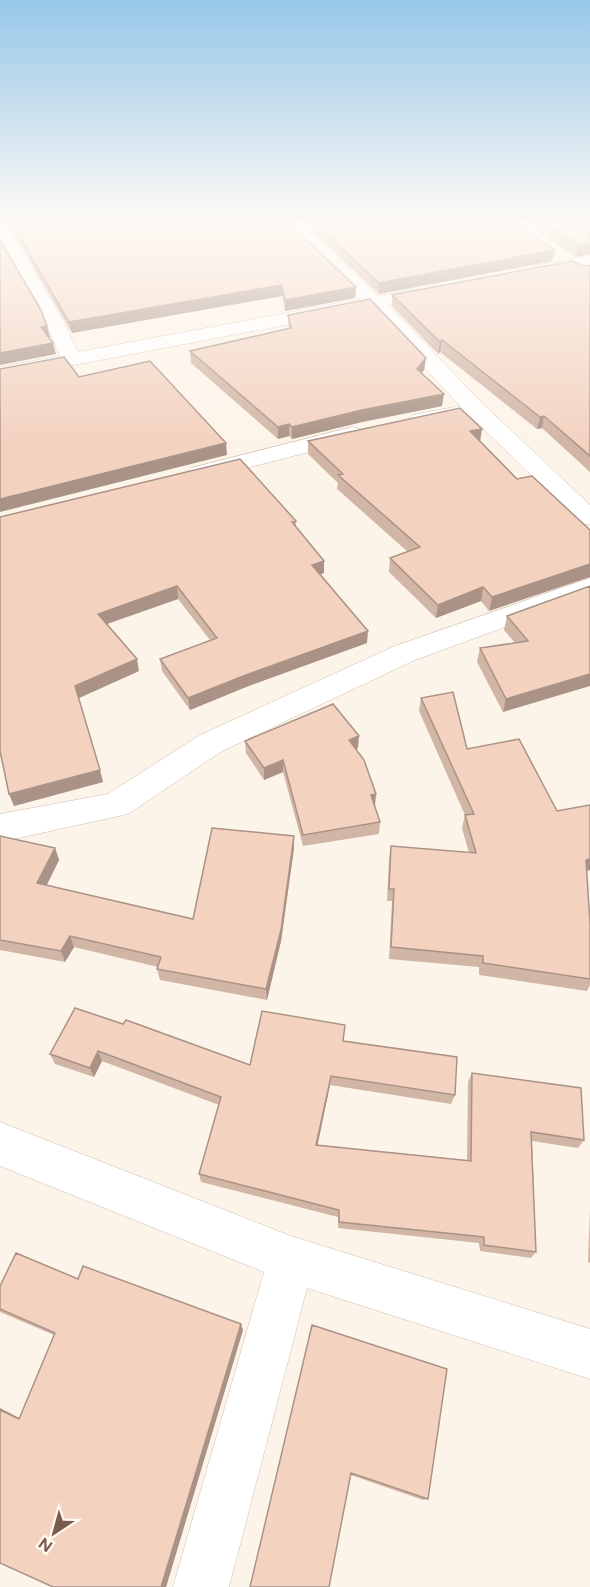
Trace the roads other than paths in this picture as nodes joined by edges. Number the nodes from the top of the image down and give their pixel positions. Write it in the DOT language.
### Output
graph roads {
  1 [pos="40,296"];
  2 [pos="364,296"];
  3 [pos="427,296"];
  4 [pos="379,311"];
  5 [pos="72,360"];
  6 [pos="0,373"];
  7 [pos="475,409"];
  8 [pos="177,478"];
  9 [pos="590,512"];
  10 [pos="590,518"];
  11 [pos="590,587"];
  12 [pos="0,828"];
  13 [pos="0,1144"];
  14 [pos="291,1259"];
  15 [pos="590,1354"];
  16 [pos="201,1587"];
  1 -- 5 [label="street"];
  2 -- 4 [label="street"];
  3 -- 4 [label="street"];
  4 -- 5 [label="street"];
  4 -- 7 [label="street"];
  5 -- 6 [label="street"];
  7 -- 8 [label="street"];
  7 -- 9 [label="street"];
  7 -- 10 [label="street"];
  11 -- 12 [label="street"];
  13 -- 14 [label="street"];
  14 -- 15 [label="street"];
  14 -- 16 [label="street"];
}
